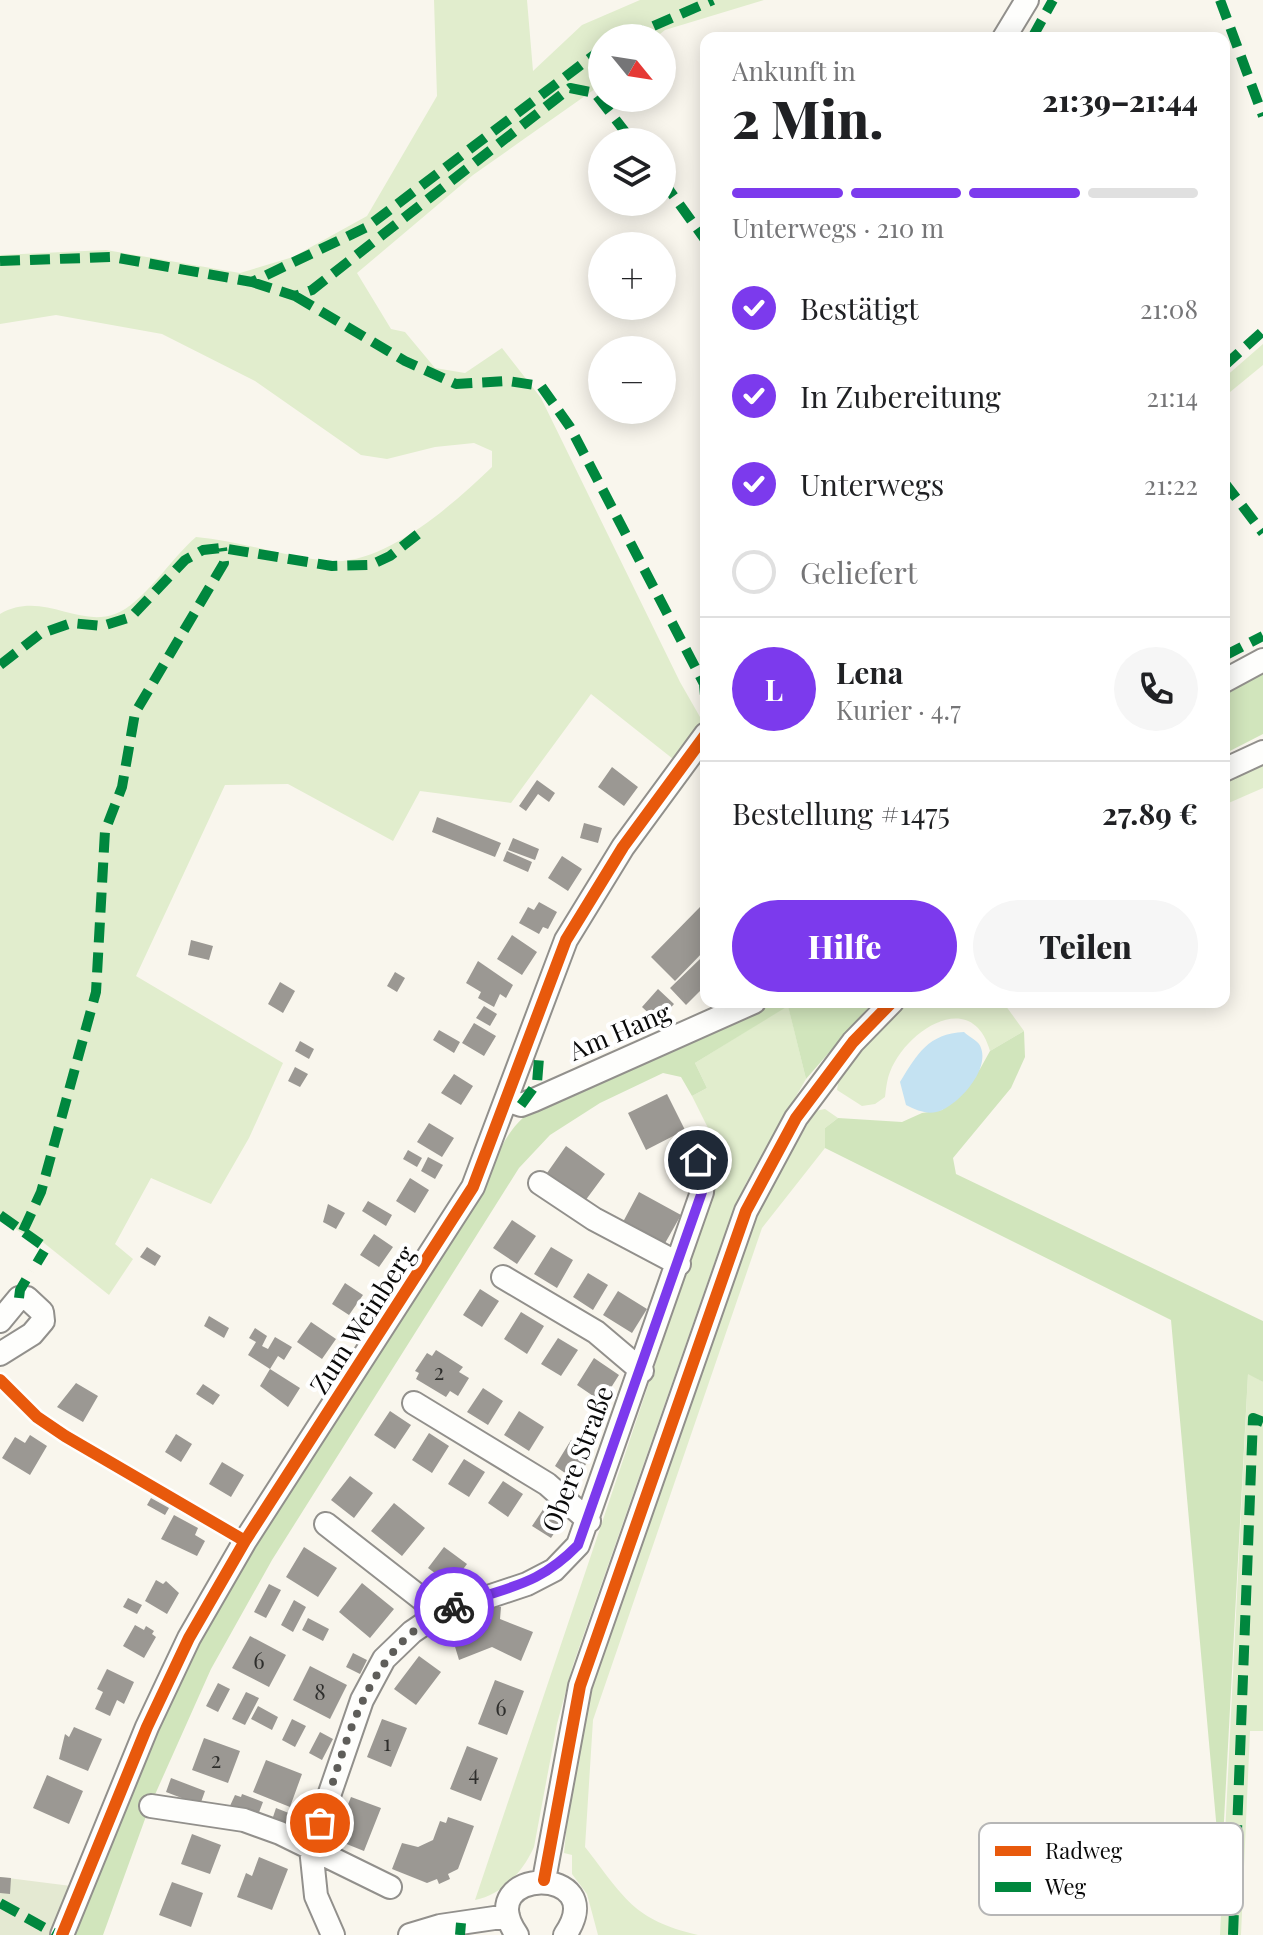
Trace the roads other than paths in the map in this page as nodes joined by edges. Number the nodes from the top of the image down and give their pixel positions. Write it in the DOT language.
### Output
graph roads {
  1 [pos="1027,0"];
  2 [pos="1008,32"];
  3 [pos="1263,660"];
  4 [pos="1230,678"];
  5 [pos="700,742"];
  6 [pos="1263,752"];
  7 [pos="1230,767"];
  8 [pos="741,1008"];
  9 [pos="886,1008"];
  10 [pos="507,1100"];
  11 [pos="698,1160"];
  12 [pos="540,1183"];
  13 [pos="679,1264"];
  14 [pos="503,1277"];
  15 [pos="0,1321"];
  16 [pos="0,1354"];
  17 [pos="642,1371"];
  18 [pos="414,1403"];
  19 [pos="589,1521"];
  20 [pos="326,1524"];
  21 [pos="440,1613"];
  22 [pos="151,1806"];
  23 [pos="311,1848"];
  24 [pos="544,1880"];
  25 [pos="390,1887"];
  26 [pos="512,1926"];
  27 [pos="62,1935"];
  28 [pos="333,1935"];
  29 [pos="410,1935"];
  30 [pos="566,1935"];
  1 -- 2 [label="street"];
  3 -- 4 [label="street"];
  5 -- 10 [label="street, Zum Weinberg"];
  6 -- 7 [label="street"];
  8 -- 10 [label="street, Am Hang"];
  9 -- 24 [label="street"];
  10 -- 27 [label="street, Zum Weinberg"];
  11 -- 13 [label="street, Obere Straße"];
  12 -- 13 [label="street"];
  13 -- 17 [label="street, Obere Straße"];
  14 -- 17 [label="street"];
  15 -- 16 [label="street"];
  17 -- 19 [label="street, Obere Straße"];
  18 -- 19 [label="street"];
  19 -- 21 [label="street, Obere Straße"];
  20 -- 21 [label="street"];
  21 -- 23 [label="street, Obere Straße"];
  22 -- 23 [label="street"];
  23 -- 25 [label="street"];
  23 -- 28 [label="street, Obere Straße"];
  24 -- 26 [label="street"];
  24 -- 30 [label="street"];
  26 -- 29 [label="street"];
}
